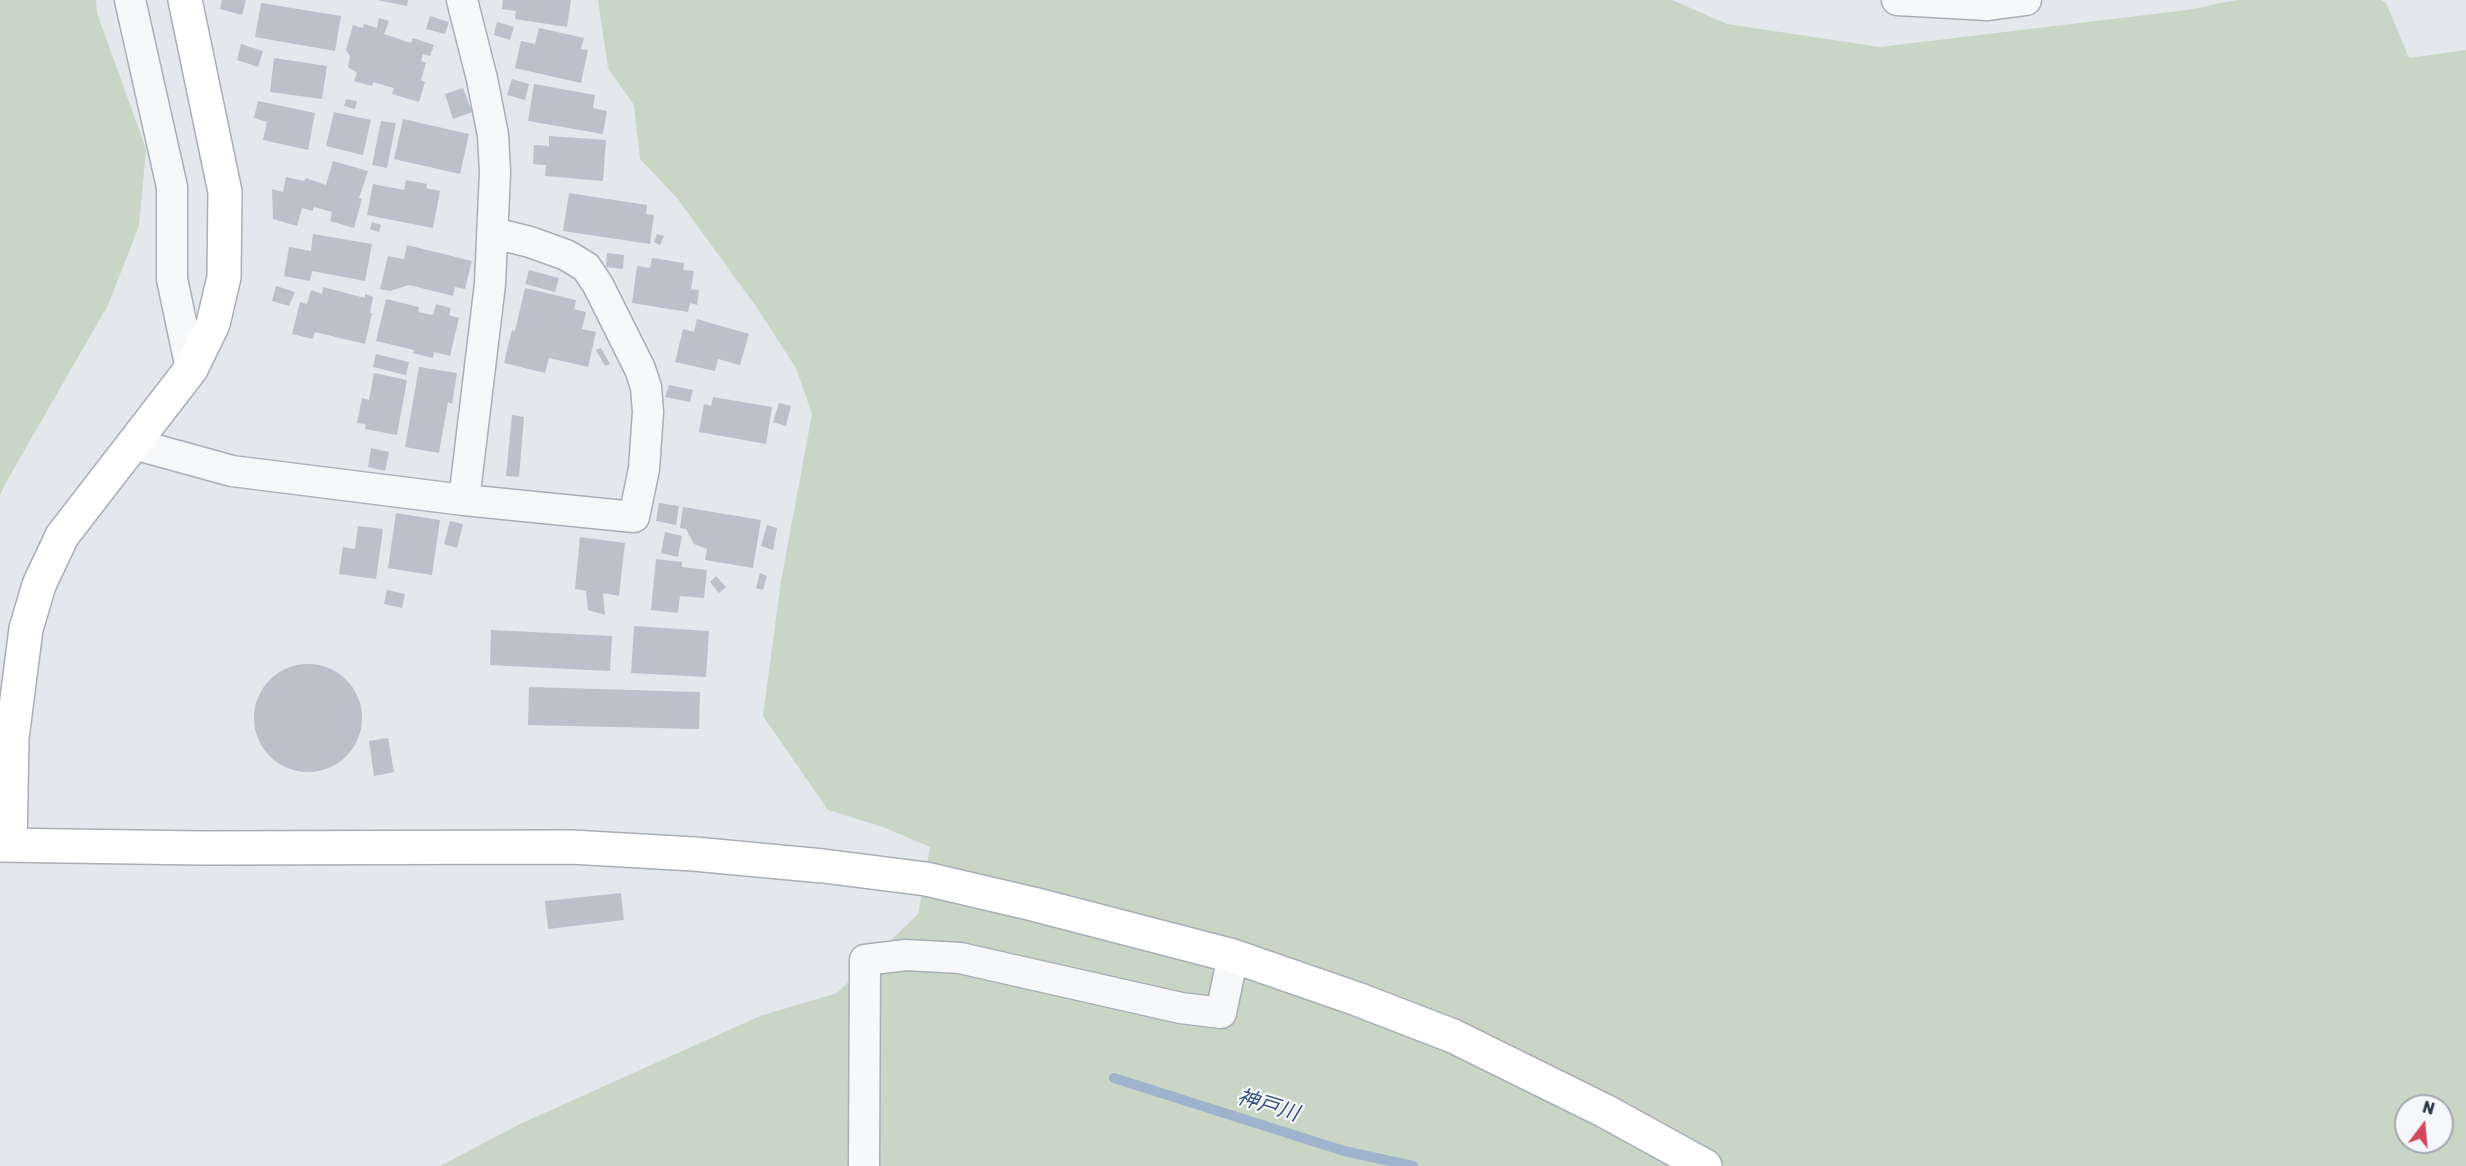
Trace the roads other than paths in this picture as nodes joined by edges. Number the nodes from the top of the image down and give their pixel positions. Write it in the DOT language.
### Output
graph roads {
  1 [pos="130,0"];
  2 [pos="185,0"];
  3 [pos="462,0"];
  4 [pos="1897,0"];
  5 [pos="2026,0"];
  6 [pos="494,234"];
  7 [pos="191,369"];
  8 [pos="134,444"];
  9 [pos="464,500"];
  10 [pos="5,845"];
  11 [pos="1233,956"];
  12 [pos="864,1166"];
  13 [pos="1705,1166"];
  1 -- 7 [label="street"];
  2 -- 7 [label="street"];
  3 -- 6 [label="street"];
  4 -- 5 [label="street"];
  6 -- 9 [label="street"];
  6 -- 9 [label="street"];
  7 -- 8 [label="street"];
  8 -- 9 [label="street"];
  8 -- 10 [label="street"];
  10 -- 11 [label="street"];
  11 -- 12 [label="street"];
  11 -- 13 [label="street"];
}
